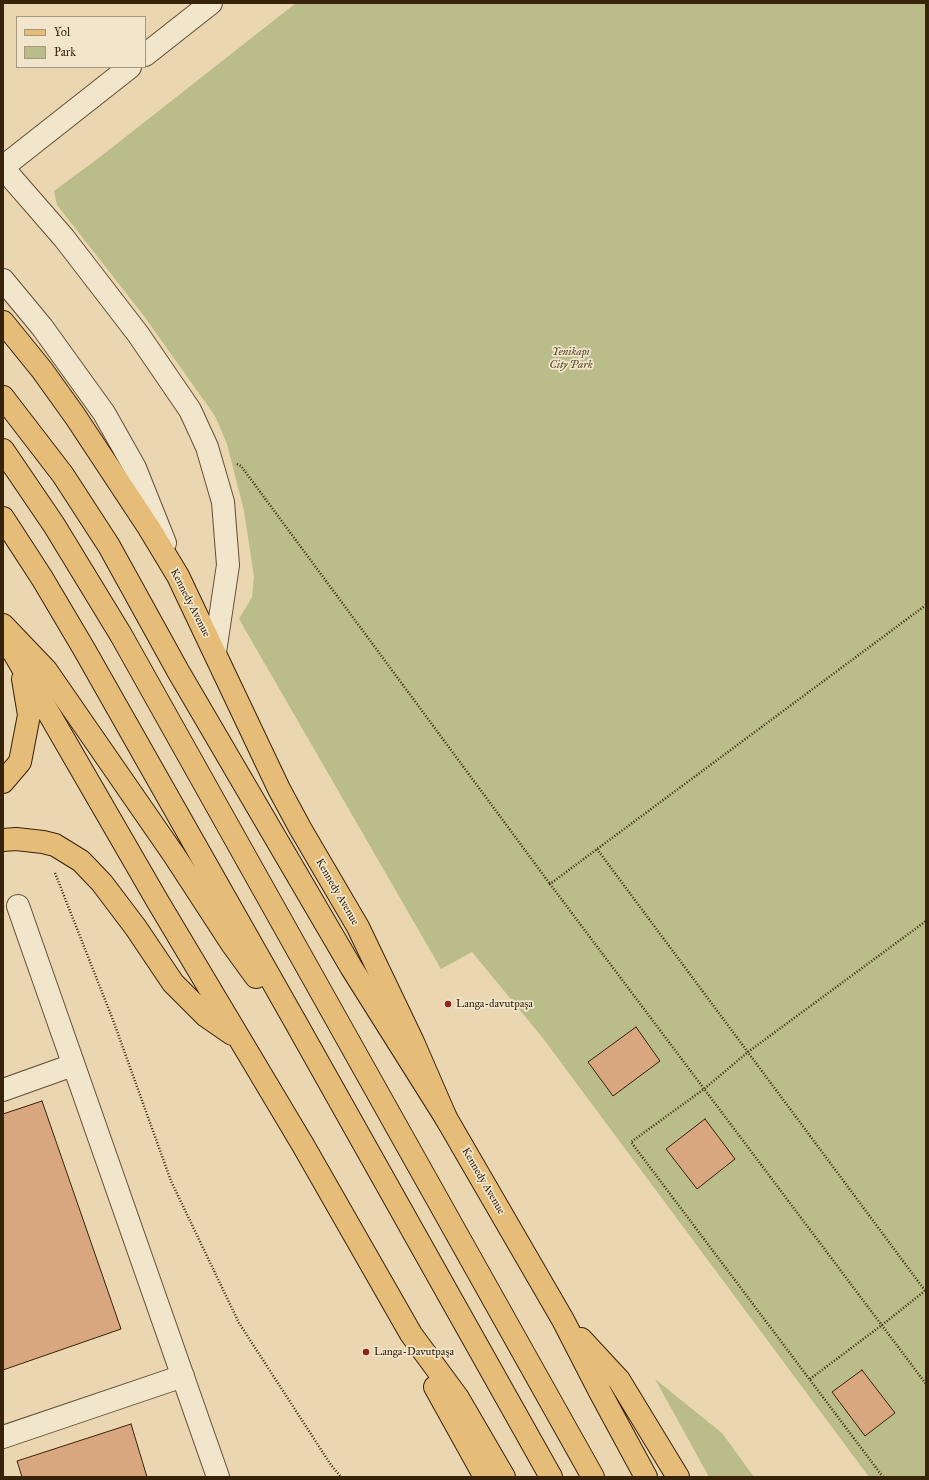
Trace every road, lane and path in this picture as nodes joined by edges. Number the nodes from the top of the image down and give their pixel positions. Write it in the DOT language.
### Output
graph roads {
  1 [pos="210,3"];
  2 [pos="146,54"];
  3 [pos="129,68"];
  4 [pos="3,167"];
  5 [pos="3,280"];
  6 [pos="3,322"];
  7 [pos="3,397"];
  8 [pos="207,447"];
  9 [pos="3,450"];
  10 [pos="3,518"];
  11 [pos="178,576"];
  12 [pos="926,605"];
  13 [pos="3,625"];
  14 [pos="3,634"];
  15 [pos="215,652"];
  16 [pos="20,664"];
  17 [pos="3,782"];
  18 [pos="3,840"];
  19 [pos="43,842"];
  20 [pos="597,849"];
  21 [pos="550,884"];
  22 [pos="18,906"];
  23 [pos="926,921"];
  24 [pos="296,1023"];
  25 [pos="240,1040"];
  26 [pos="748,1052"];
  27 [pos="73,1065"];
  28 [pos="704,1089"];
  29 [pos="3,1090"];
  30 [pos="446,1118"];
  31 [pos="926,1290"];
  32 [pos="563,1320"];
  33 [pos="882,1325"];
  34 [pos="411,1334"];
  35 [pos="183,1376"];
  36 [pos="810,1379"];
  37 [pos="926,1384"];
  38 [pos="3,1437"];
  39 [pos="218,1477"];
  40 [pos="341,1477"];
  41 [pos="485,1477"];
  42 [pos="504,1477"];
  43 [pos="551,1477"];
  44 [pos="593,1477"];
  45 [pos="646,1477"];
  46 [pos="678,1477"];
  47 [pos="883,1477"];
  1 -- 2 [label="street"];
  3 -- 4 [label="street"];
  4 -- 8 [label="street"];
  5 -- 11 [label="street"];
  6 -- 11 [label="main road, Kennedy Avenue"];
  7 -- 30 [label="main road"];
  8 -- 15 [label="street"];
  8 -- 21 [label="path"];
  9 -- 44 [label="main road"];
  10 -- 24 [label="main road"];
  11 -- 15 [label="main road, Kennedy Avenue"];
  12 -- 20 [label="path"];
  13 -- 24 [label="main road"];
  14 -- 16 [label="main road"];
  15 -- 30 [label="main road, Kennedy Avenue"];
  16 -- 17 [label="main road"];
  16 -- 25 [label="main road"];
  18 -- 19 [label="main road"];
  19 -- 25 [label="main road"];
  19 -- 40 [label="path"];
  20 -- 21 [label="path"];
  20 -- 26 [label="path"];
  21 -- 28 [label="path"];
  22 -- 27 [label="street"];
  23 -- 26 [label="path"];
  24 -- 43 [label="main road"];
  25 -- 34 [label="main road"];
  26 -- 28 [label="path"];
  26 -- 31 [label="path"];
  27 -- 29 [label="street"];
  27 -- 35 [label="street"];
  28 -- 33 [label="path"];
  28 -- 36 [label="path"];
  30 -- 32 [label="main road, Kennedy Avenue"];
  31 -- 33 [label="path"];
  32 -- 45 [label="main road, Kennedy Avenue"];
  32 -- 46 [label="main road"];
  33 -- 36 [label="path"];
  33 -- 37 [label="path"];
  34 -- 41 [label="main road"];
  34 -- 42 [label="main road"];
  35 -- 38 [label="street"];
  35 -- 39 [label="street"];
  36 -- 47 [label="path"];
}
